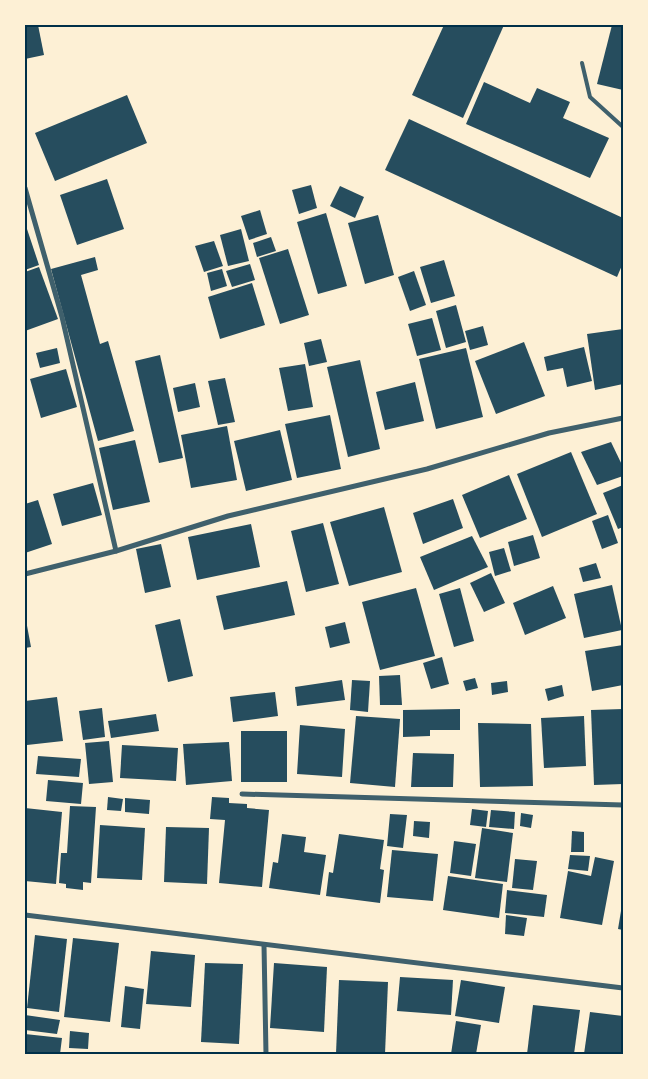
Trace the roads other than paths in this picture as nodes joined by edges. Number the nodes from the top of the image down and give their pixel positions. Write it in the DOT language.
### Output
graph roads {
  1 [pos="582,64"];
  2 [pos="623,127"];
  3 [pos="25,188"];
  4 [pos="623,418"];
  5 [pos="116,551"];
  6 [pos="25,574"];
  7 [pos="242,794"];
  8 [pos="623,805"];
  9 [pos="25,915"];
  10 [pos="264,945"];
  11 [pos="623,988"];
  12 [pos="266,1054"];
  1 -- 2 [label="lane"];
  3 -- 5 [label="street"];
  4 -- 5 [label="street"];
  5 -- 6 [label="street"];
  7 -- 8 [label="street"];
  9 -- 10 [label="street"];
  10 -- 11 [label="street"];
  10 -- 12 [label="street"];
}
